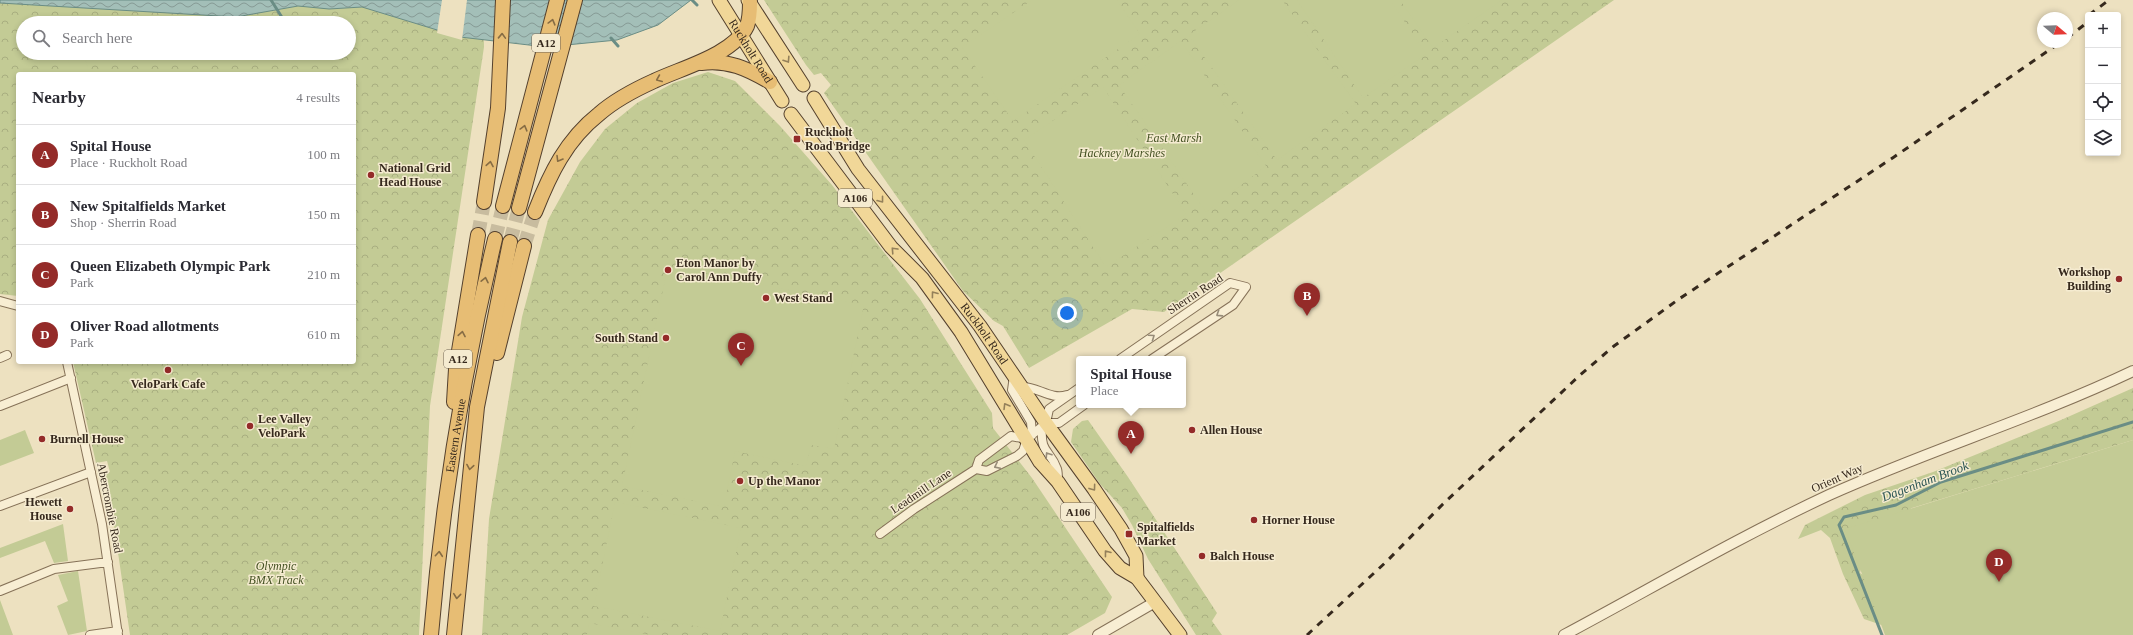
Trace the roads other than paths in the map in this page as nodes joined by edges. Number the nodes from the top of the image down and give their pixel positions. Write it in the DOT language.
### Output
graph roads {
  1 [pos="503,0"];
  2 [pos="557,0"];
  3 [pos="575,0"];
  4 [pos="719,0"];
  5 [pos="749,1"];
  6 [pos="740,35"];
  7 [pos="695,64"];
  8 [pos="770,82"];
  9 [pos="803,85"];
  10 [pos="814,98"];
  11 [pos="782,101"];
  12 [pos="791,114"];
  13 [pos="484,202"];
  14 [pos="503,206"];
  15 [pos="519,208"];
  16 [pos="535,212"];
  17 [pos="478,235"];
  18 [pos="495,239"];
  19 [pos="510,242"];
  20 [pos="524,246"];
  21 [pos="0,301"];
  22 [pos="16,305"];
  23 [pos="1124,356"];
  24 [pos="1156,356"];
  25 [pos="68,364"];
  26 [pos="2133,371"];
  27 [pos="1014,375"];
  28 [pos="71,378"];
  29 [pos="1023,387"];
  30 [pos="1076,390"];
  31 [pos="1070,394"];
  32 [pos="0,406"];
  33 [pos="1080,408"];
  34 [pos="1044,425"];
  35 [pos="476,428"];
  36 [pos="1030,437"];
  37 [pos="976,469"];
  38 [pos="91,472"];
  39 [pos="1058,482"];
  40 [pos="447,484"];
  41 [pos="0,506"];
  42 [pos="880,534"];
  43 [pos="108,562"];
  44 [pos="1137,578"];
  45 [pos="0,591"];
  46 [pos="1155,602"];
  47 [pos="118,633"];
  48 [pos="90,635"];
  49 [pos="432,635"];
  50 [pos="454,635"];
  51 [pos="1098,635"];
  52 [pos="1180,635"];
  53 [pos="1564,635"];
  13 -- 1 [label="highway, one-way"];
  14 -- 2 [label="highway, A12, one-way"];
  3 -- 15 [label="highway, A12"];
  4 -- 6 [label="main road, Ruckholt Road"];
  5 -- 6 [label="highway"];
  5 -- 9 [label="main road, one-way"];
  6 -- 7 [label="highway"];
  6 -- 8 [label="main road, Ruckholt Road"];
  7 -- 8 [label="highway"];
  7 -- 16 [label="highway, one-way"];
  8 -- 11 [label="main road, Ruckholt Road"];
  10 -- 27 [label="main road, Ruckholt Road / A106, one-way"];
  36 -- 12 [label="main road, Ruckholt Road / A106, one-way"];
  40 -- 17 [label="highway, A12, one-way"];
  40 -- 18 [label="highway, Eastern Avenue / A12, one-way"];
  19 -- 35 [label="highway, Eastern Avenue / A12"];
  20 -- 35 [label="highway, A12"];
  21 -- 22 [label="street"];
  23 -- 24 [label="street, Sherrin Road, one-way"];
  25 -- 28 [label="street, Abercrombie Road"];
  26 -- 53 [label="street, Orient Way"];
  27 -- 29 [label="main road, Ruckholt Road / A106"];
  27 -- 36 [label="street"];
  28 -- 32 [label="street"];
  28 -- 38 [label="street, Abercrombie Road"];
  29 -- 31 [label="street"];
  29 -- 34 [label="main road, Ruckholt Road / A106"];
  30 -- 31 [label="street"];
  31 -- 34 [label="street"];
  33 -- 34 [label="street"];
  34 -- 36 [label="street, Leadmill Lane"];
  39 -- 34 [label="street, one-way"];
  34 -- 44 [label="main road, Ruckholt Road / A106, one-way"];
  35 -- 50 [label="highway, Eastern Avenue / A12, one-way"];
  36 -- 37 [label="street, Leadmill Lane, one-way"];
  36 -- 37 [label="street, Leadmill Lane"];
  36 -- 39 [label="main road, Ruckholt Road / A106"];
  37 -- 42 [label="street, Leadmill Lane"];
  38 -- 41 [label="street"];
  38 -- 43 [label="street, Abercrombie Road"];
  44 -- 39 [label="main road, Ruckholt Road / A106, one-way"];
  49 -- 40 [label="highway, Eastern Avenue / A12, one-way"];
  43 -- 45 [label="street"];
  43 -- 47 [label="street, Abercrombie Road"];
  44 -- 46 [label="main road, Ruckholt Road / A106"];
  46 -- 51 [label="street"];
  46 -- 52 [label="main road, Ruckholt Road / A106"];
  47 -- 48 [label="street"];
}
